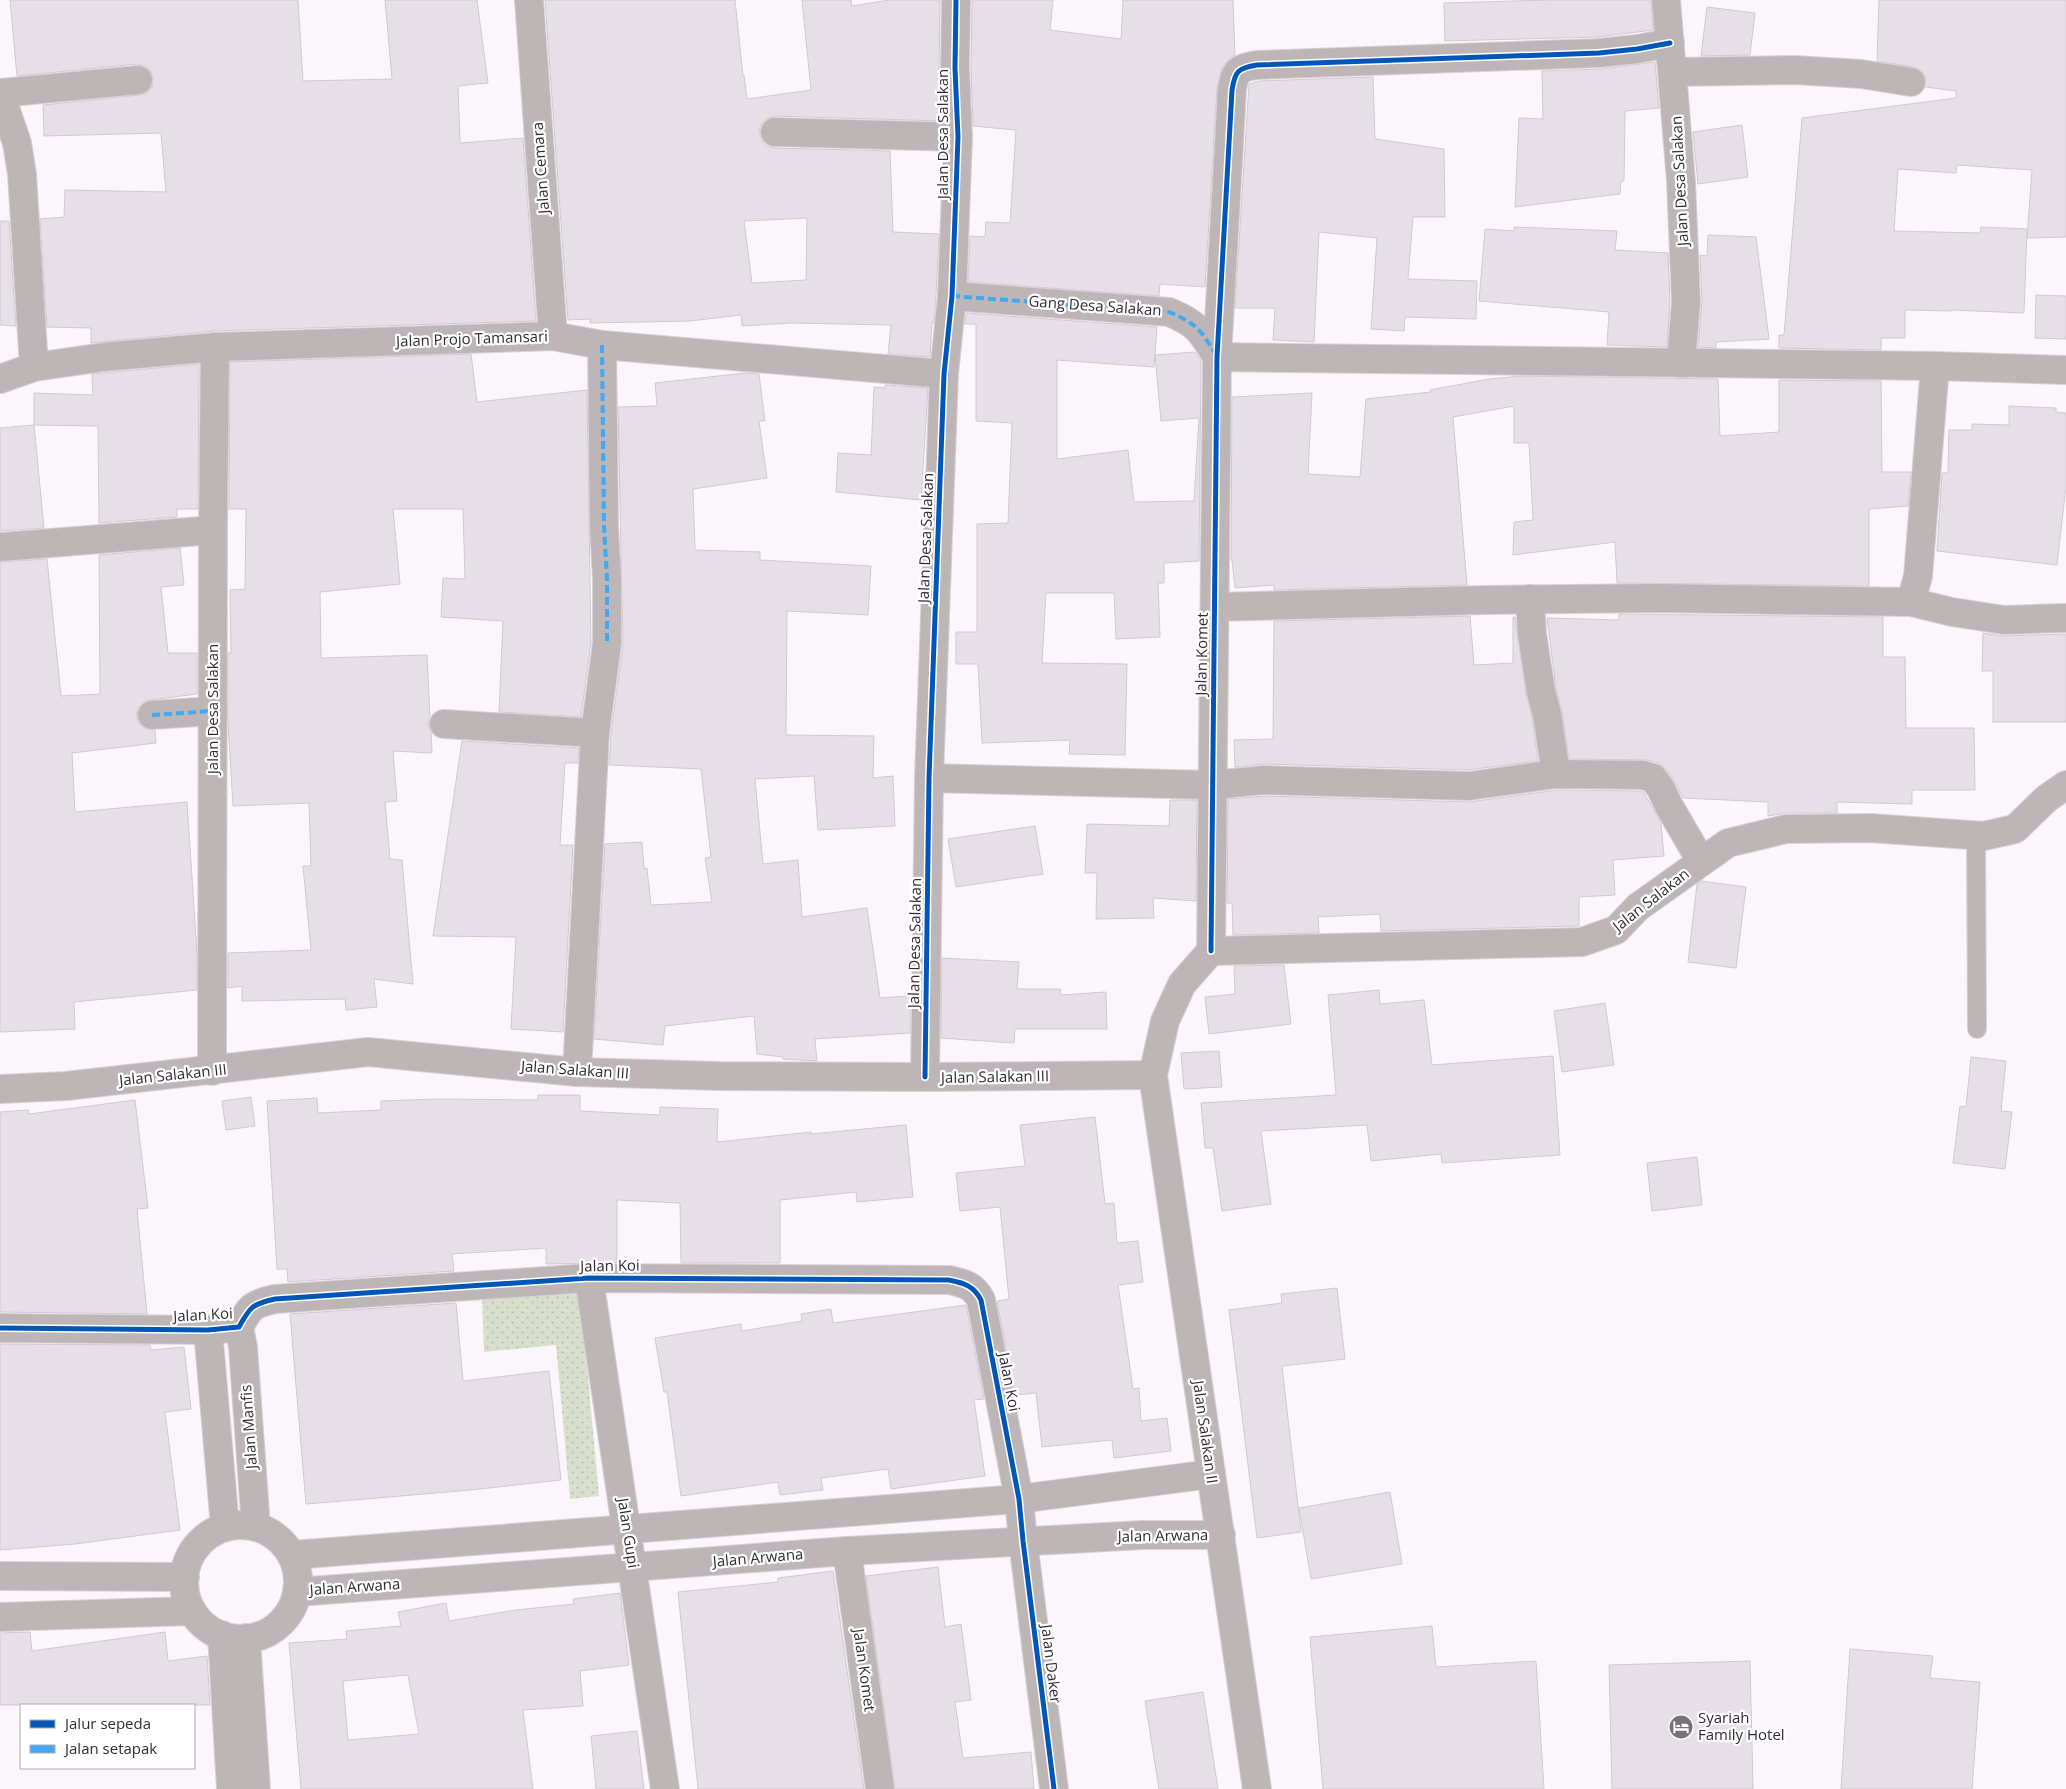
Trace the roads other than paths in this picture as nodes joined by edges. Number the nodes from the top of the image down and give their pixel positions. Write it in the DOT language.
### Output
graph roads {
  1 [pos="529,0"];
  2 [pos="956,0"];
  3 [pos="1666,0"];
  4 [pos="1670,43"];
  5 [pos="1673,72"];
  6 [pos="138,80"];
  7 [pos="1911,82"];
  8 [pos="775,132"];
  9 [pos="958,137"];
  10 [pos="952,296"];
  11 [pos="553,336"];
  12 [pos="602,345"];
  13 [pos="215,348"];
  14 [pos="1217,357"];
  15 [pos="1681,363"];
  16 [pos="1935,366"];
  17 [pos="34,367"];
  18 [pos="2066,370"];
  19 [pos="944,374"];
  20 [pos="0,379"];
  21 [pos="213,530"];
  22 [pos="0,547"];
  23 [pos="1530,600"];
  24 [pos="1911,602"];
  25 [pos="1215,607"];
  26 [pos="2066,618"];
  27 [pos="213,711"];
  28 [pos="152,715"];
  29 [pos="444,724"];
  30 [pos="595,733"];
  31 [pos="1556,774"];
  32 [pos="929,778"];
  33 [pos="1212,785"];
  34 [pos="2066,785"];
  35 [pos="1976,835"];
  36 [pos="1701,861"];
  37 [pos="1211,951"];
  38 [pos="1978,1029"];
  39 [pos="212,1071"];
  40 [pos="577,1072"];
  41 [pos="1153,1075"];
  42 [pos="925,1077"];
  43 [pos="0,1090"];
  44 [pos="589,1278"];
  45 [pos="239,1327"];
  46 [pos="0,1328"];
  47 [pos="208,1330"];
  48 [pos="1211,1474"];
  49 [pos="1019,1499"];
  50 [pos="256,1526"];
  51 [pos="225,1527"];
  52 [pos="627,1530"];
  53 [pos="1221,1535"];
  54 [pos="1023,1541"];
  55 [pos="847,1551"];
  56 [pos="292,1555"];
  57 [pos="633,1568"];
  58 [pos="0,1576"];
  59 [pos="185,1577"];
  60 [pos="297,1592"];
  61 [pos="192,1611"];
  62 [pos="0,1617"];
  63 [pos="234,1637"];
  64 [pos="231,1789"];
  65 [pos="256,1789"];
  66 [pos="665,1789"];
  67 [pos="880,1789"];
  68 [pos="1054,1789"];
  69 [pos="1257,1789"];
  1 -- 11 [label="street, Jalan Cemara"];
  2 -- 9 [label="street, Jalan Desa Salakan"];
  3 -- 4 [label="street, Jalan Desa Salakan"];
  4 -- 5 [label="street, Jalan Desa Salakan"];
  4 -- 14 [label="street, Jalan Komet"];
  5 -- 7 [label="street"];
  5 -- 15 [label="street, Jalan Desa Salakan"];
  6 -- 17 [label="street"];
  8 -- 9 [label="street"];
  9 -- 10 [label="street, Jalan Desa Salakan"];
  10 -- 14 [label="street, Gang Desa Salakan"];
  10 -- 19 [label="street, Jalan Desa Salakan"];
  11 -- 12 [label="street, Jalan Projo Tamansari"];
  11 -- 13 [label="street, Jalan Projo Tamansari"];
  12 -- 19 [label="street, Jalan Projo Tamansari"];
  12 -- 30 [label="street"];
  13 -- 17 [label="street, Jalan Projo Tamansari"];
  13 -- 21 [label="street, Jalan Desa Salakan"];
  14 -- 15 [label="street"];
  14 -- 25 [label="street, Jalan Komet"];
  15 -- 16 [label="street"];
  16 -- 18 [label="street"];
  16 -- 24 [label="street"];
  17 -- 20 [label="street, Jalan Projo Tamansari"];
  19 -- 32 [label="street, Jalan Desa Salakan"];
  21 -- 22 [label="street"];
  21 -- 27 [label="street, Jalan Desa Salakan"];
  23 -- 24 [label="street"];
  23 -- 25 [label="street"];
  23 -- 31 [label="street"];
  24 -- 26 [label="street"];
  25 -- 33 [label="street, Jalan Komet"];
  27 -- 28 [label="street"];
  27 -- 39 [label="street, Jalan Desa Salakan"];
  29 -- 30 [label="street"];
  30 -- 40 [label="street"];
  31 -- 33 [label="street"];
  31 -- 36 [label="street"];
  32 -- 33 [label="street"];
  32 -- 42 [label="street, Jalan Desa Salakan"];
  33 -- 37 [label="street, Jalan Komet"];
  34 -- 35 [label="street, Jalan Salakan"];
  35 -- 36 [label="street, Jalan Salakan"];
  35 -- 38 [label="lane"];
  36 -- 37 [label="street, Jalan Salakan"];
  37 -- 41 [label="street"];
  39 -- 40 [label="street, Jalan Salakan III"];
  39 -- 43 [label="street, Jalan Salakan III"];
  40 -- 42 [label="street, Jalan Salakan III"];
  41 -- 42 [label="street, Jalan Salakan III"];
  41 -- 48 [label="street, Jalan Salakan II"];
  44 -- 45 [label="street, Jalan Koi"];
  44 -- 49 [label="street, Jalan Koi"];
  44 -- 52 [label="street, Jalan Gupi"];
  45 -- 47 [label="street, Jalan Koi"];
  45 -- 50 [label="street, Jalan Manfis"];
  46 -- 47 [label="street, Jalan Koi"];
  47 -- 51 [label="street"];
  48 -- 49 [label="street"];
  48 -- 53 [label="street, Jalan Salakan II"];
  49 -- 52 [label="street"];
  49 -- 54 [label="street, Jalan Koi"];
  50 -- 51 [label="street"];
  50 -- 56 [label="street"];
  51 -- 59 [label="street"];
  52 -- 56 [label="street"];
  52 -- 57 [label="street, Jalan Gupi"];
  53 -- 54 [label="street, Jalan Arwana"];
  53 -- 69 [label="street, Jalan Salakan II"];
  54 -- 55 [label="street, Jalan Arwana"];
  54 -- 68 [label="street, Jalan Daker"];
  55 -- 57 [label="street, Jalan Arwana"];
  55 -- 67 [label="street, Jalan Komet"];
  56 -- 60 [label="street"];
  57 -- 60 [label="street, Jalan Arwana"];
  57 -- 66 [label="street, Jalan Gupi"];
  58 -- 59 [label="street"];
  59 -- 61 [label="street"];
  60 -- 63 [label="street"];
  61 -- 62 [label="street"];
  61 -- 63 [label="street"];
  63 -- 64 [label="street"];
  63 -- 65 [label="street"];
}
